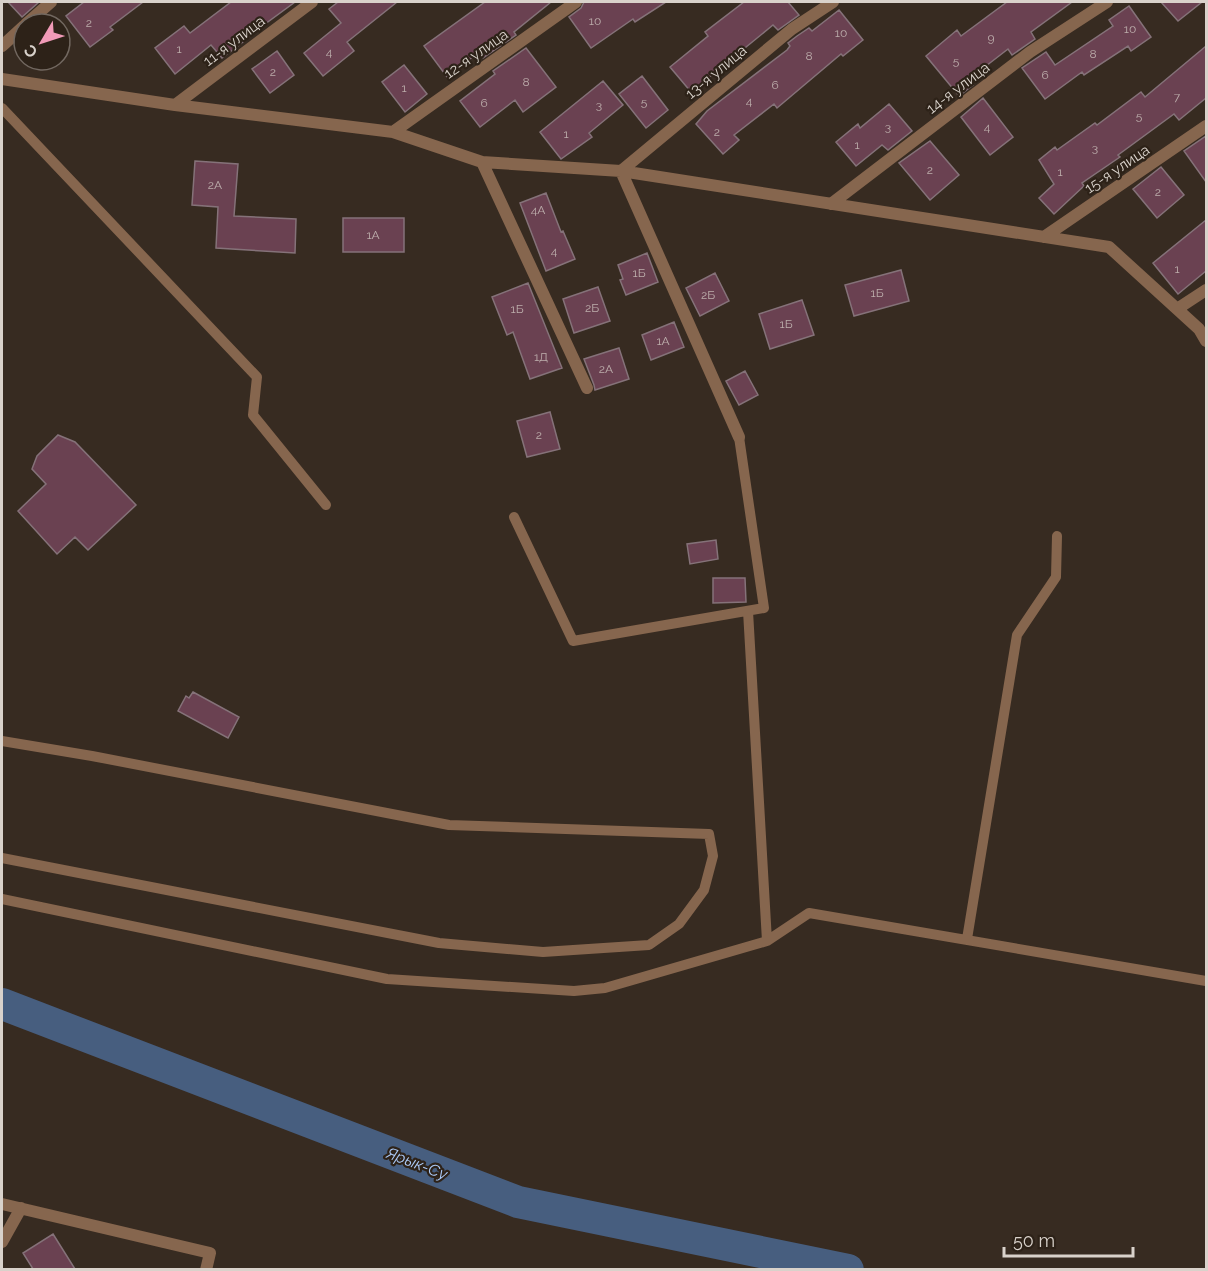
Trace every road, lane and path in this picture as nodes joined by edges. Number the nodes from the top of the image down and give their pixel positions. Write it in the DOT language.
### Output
graph roads {
  1 [pos="51,2"];
  2 [pos="312,2"];
  3 [pos="576,2"];
  4 [pos="833,2"];
  5 [pos="1107,2"];
  6 [pos="40,12"];
  7 [pos="2,79"];
  8 [pos="175,105"];
  9 [pos="2,108"];
  10 [pos="1206,126"];
  11 [pos="393,132"];
  12 [pos="482,162"];
  13 [pos="621,171"];
  14 [pos="831,204"];
  15 [pos="1044,237"];
  16 [pos="1206,290"];
  17 [pos="1177,309"];
  18 [pos="1206,341"];
  19 [pos="587,388"];
  20 [pos="739,437"];
  21 [pos="326,505"];
  22 [pos="514,517"];
  23 [pos="1057,536"];
  24 [pos="748,611"];
  25 [pos="2,741"];
  26 [pos="2,858"];
  27 [pos="2,900"];
  28 [pos="967,939"];
  29 [pos="768,941"];
  30 [pos="1206,981"];
  31 [pos="2,1204"];
  32 [pos="21,1208"];
  33 [pos="2,1242"];
  34 [pos="206,1269"];
  1 -- 6 [label="street"];
  2 -- 8 [label="street, 11-я улица"];
  3 -- 11 [label="street, 12-я улица"];
  4 -- 13 [label="street, 13-я улица"];
  5 -- 14 [label="street, 14-я улица"];
  7 -- 8 [label="street"];
  8 -- 11 [label="street"];
  9 -- 21 [label="lane"];
  10 -- 15 [label="street, 15-я улица"];
  11 -- 12 [label="street"];
  12 -- 13 [label="street"];
  12 -- 19 [label="street"];
  13 -- 14 [label="street"];
  13 -- 20 [label="street"];
  14 -- 15 [label="street"];
  15 -- 17 [label="street"];
  16 -- 17 [label="street"];
  17 -- 18 [label="street"];
  20 -- 24 [label="lane"];
  22 -- 24 [label="lane"];
  23 -- 28 [label="lane"];
  24 -- 29 [label="lane"];
  25 -- 26 [label="lane"];
  27 -- 29 [label="lane"];
  28 -- 29 [label="lane"];
  28 -- 30 [label="lane"];
  31 -- 32 [label="street"];
  32 -- 33 [label="street"];
  32 -- 34 [label="street"];
}
